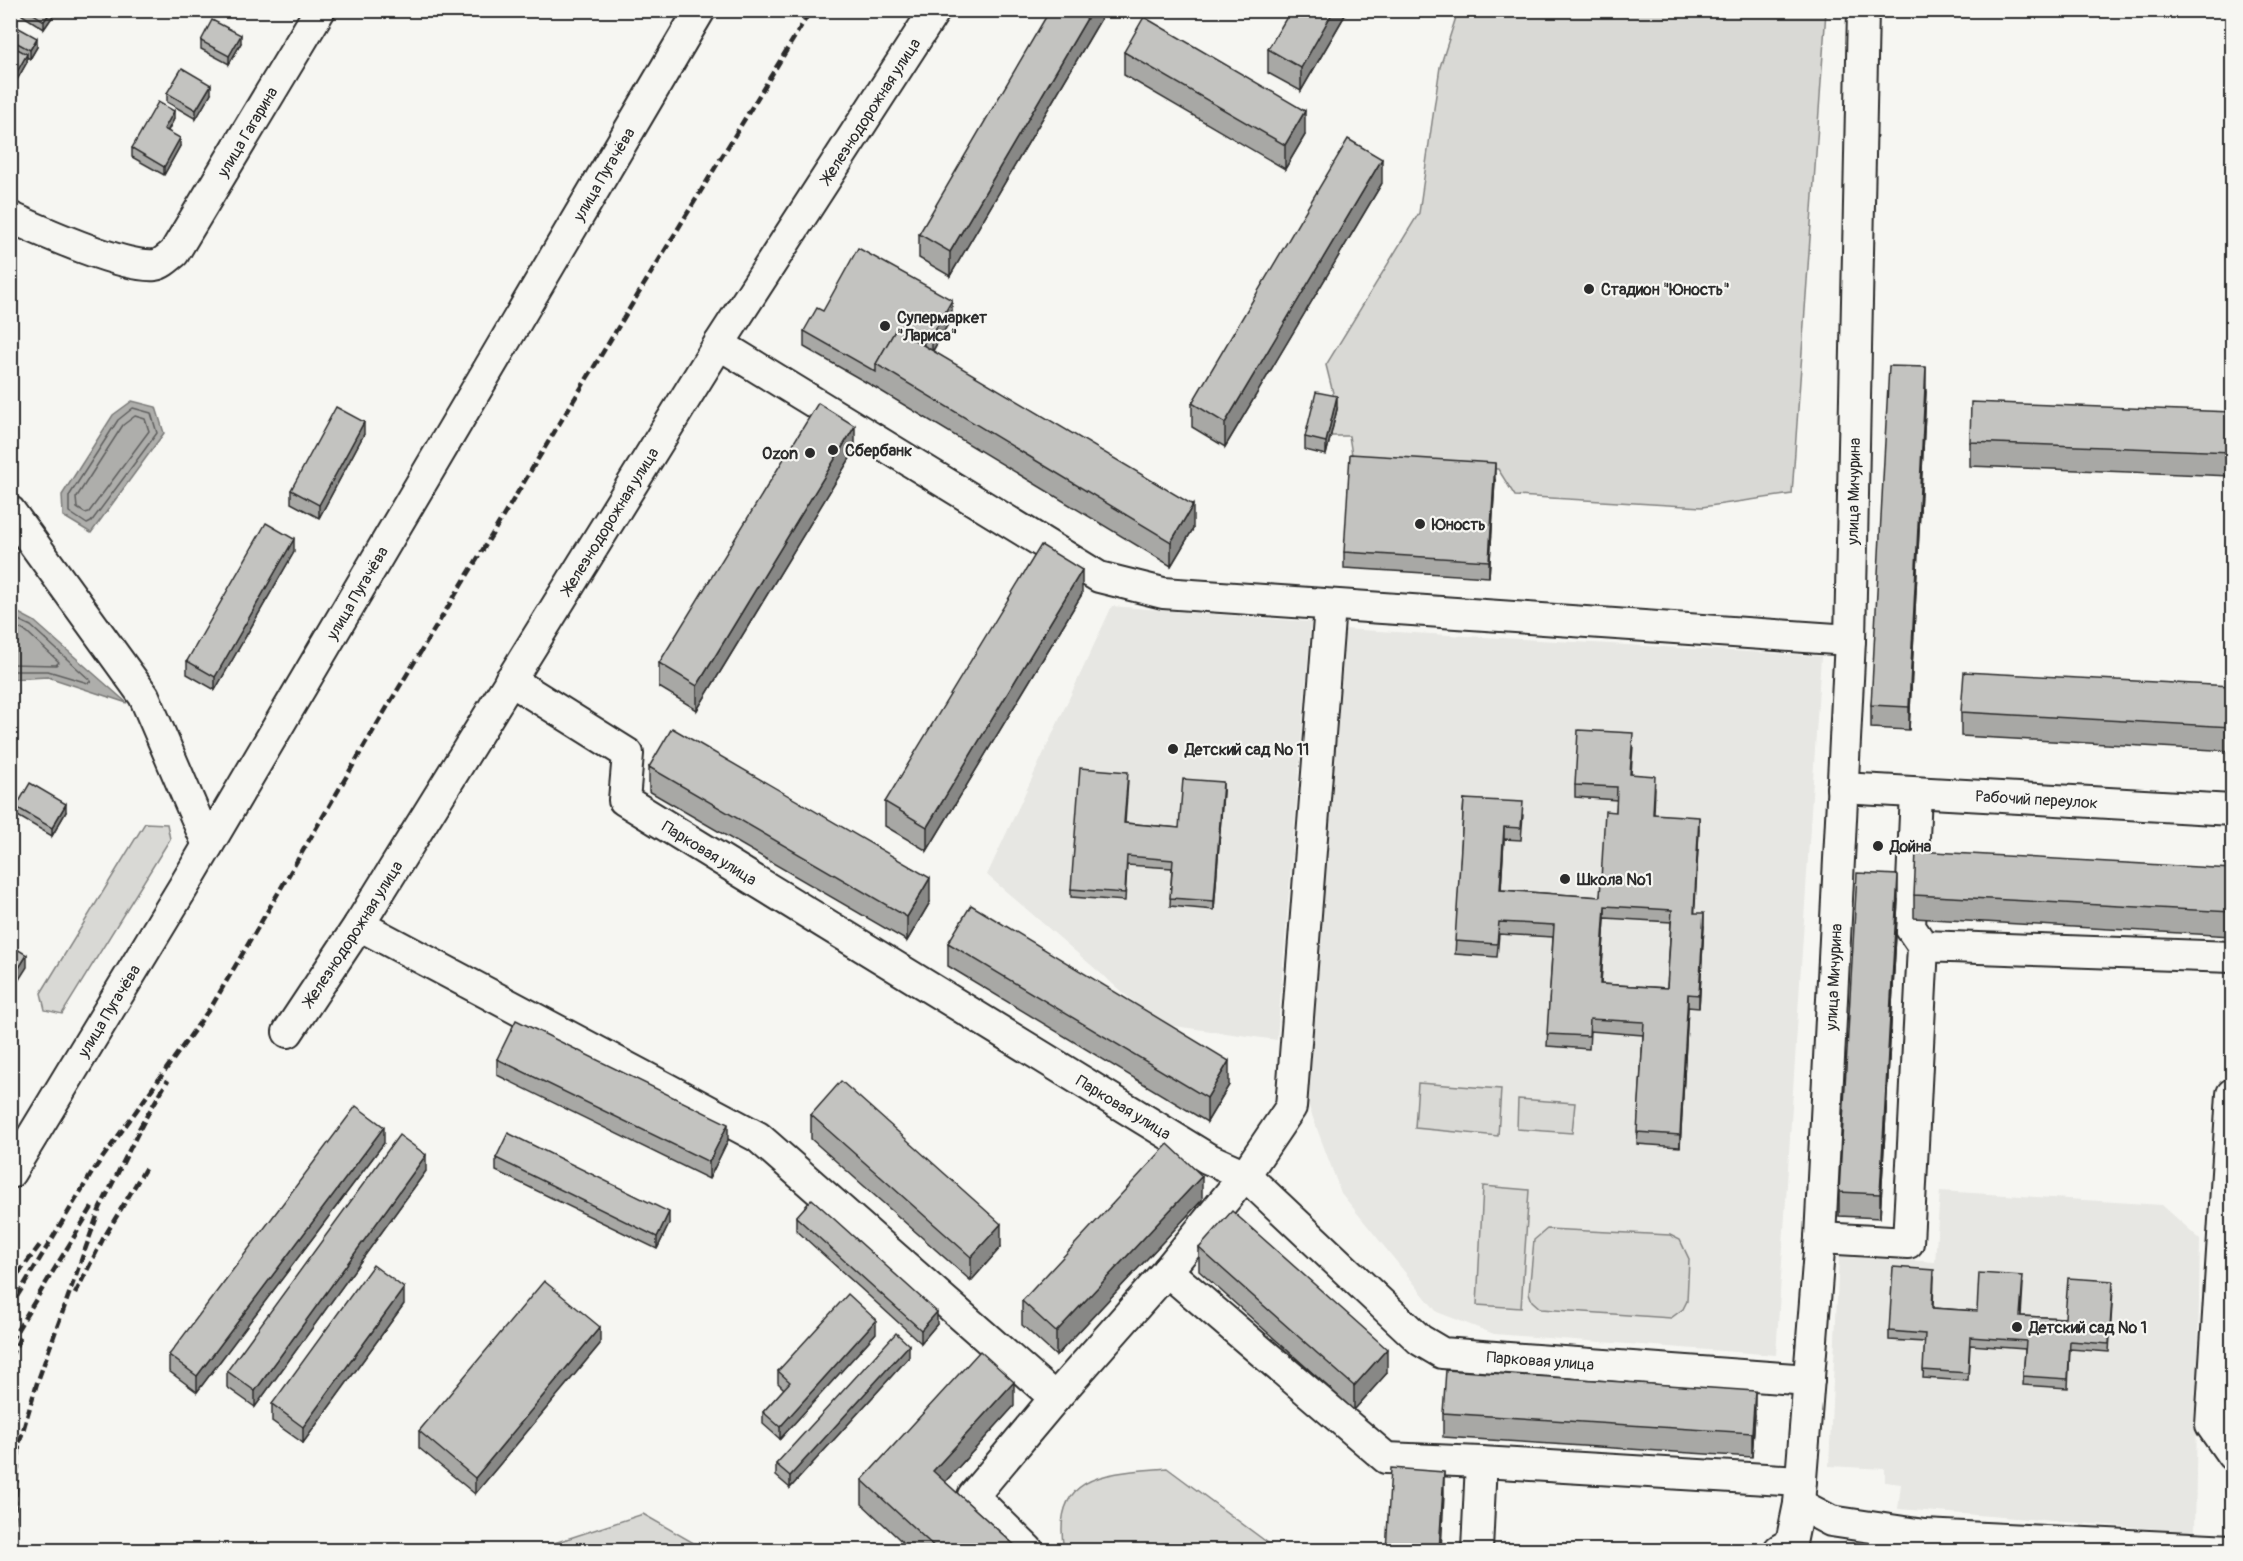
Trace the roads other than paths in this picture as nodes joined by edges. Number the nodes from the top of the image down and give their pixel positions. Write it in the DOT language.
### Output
graph roads {
  1 [pos="320,10"];
  2 [pos="700,10"];
  3 [pos="935,10"];
  4 [pos="1863,10"];
  5 [pos="10,216"];
  6 [pos="718,344"];
  7 [pos="10,511"];
  8 [pos="1330,606"];
  9 [pos="1850,640"];
  10 [pos="510,680"];
  11 [pos="1842,788"];
  12 [pos="1916,793"];
  13 [pos="2232,810"];
  14 [pos="208,845"];
  15 [pos="358,925"];
  16 [pos="1923,946"];
  17 [pos="2232,957"];
  18 [pos="288,1032"];
  19 [pos="2232,1094"];
  20 [pos="10,1173"];
  21 [pos="1245,1175"];
  22 [pos="1820,1238"];
  23 [pos="1167,1271"];
  24 [pos="1809,1380"];
  25 [pos="1055,1398"];
  26 [pos="2232,1455"];
  27 [pos="1481,1462"];
  28 [pos="1800,1492"];
  29 [pos="2232,1550"];
  30 [pos="1028,1551"];
  31 [pos="1477,1551"];
  32 [pos="1779,1551"];
  1 -- 5 [label="street, улица Гагарина"];
  2 -- 14 [label="street, улица Пугачёва"];
  3 -- 6 [label="street, Железнодорожная улица"];
  4 -- 9 [label="street, улица Мичурина"];
  6 -- 8 [label="street"];
  6 -- 10 [label="street, Железнодорожная улица"];
  7 -- 14 [label="street"];
  8 -- 9 [label="street"];
  8 -- 21 [label="street"];
  9 -- 11 [label="street, улица Мичурина"];
  10 -- 15 [label="street, Железнодорожная улица"];
  10 -- 21 [label="street, Парковая улица"];
  11 -- 12 [label="street, Рабочий переулок"];
  11 -- 22 [label="street, улица Мичурина"];
  12 -- 13 [label="street, Рабочий переулок"];
  12 -- 16 [label="street"];
  14 -- 20 [label="street, улица Пугачёва"];
  15 -- 18 [label="street, Железнодорожная улица"];
  15 -- 25 [label="street"];
  16 -- 17 [label="street"];
  16 -- 22 [label="street"];
  19 -- 26 [label="street"];
  21 -- 23 [label="street"];
  21 -- 24 [label="street, Парковая улица"];
  22 -- 24 [label="street, улица Мичурина"];
  23 -- 25 [label="street"];
  23 -- 27 [label="street"];
  24 -- 28 [label="street, улица Мичурина"];
  25 -- 30 [label="street"];
  27 -- 28 [label="street"];
  27 -- 31 [label="street"];
  28 -- 29 [label="street"];
  28 -- 32 [label="street, улица Мичурина"];
}
